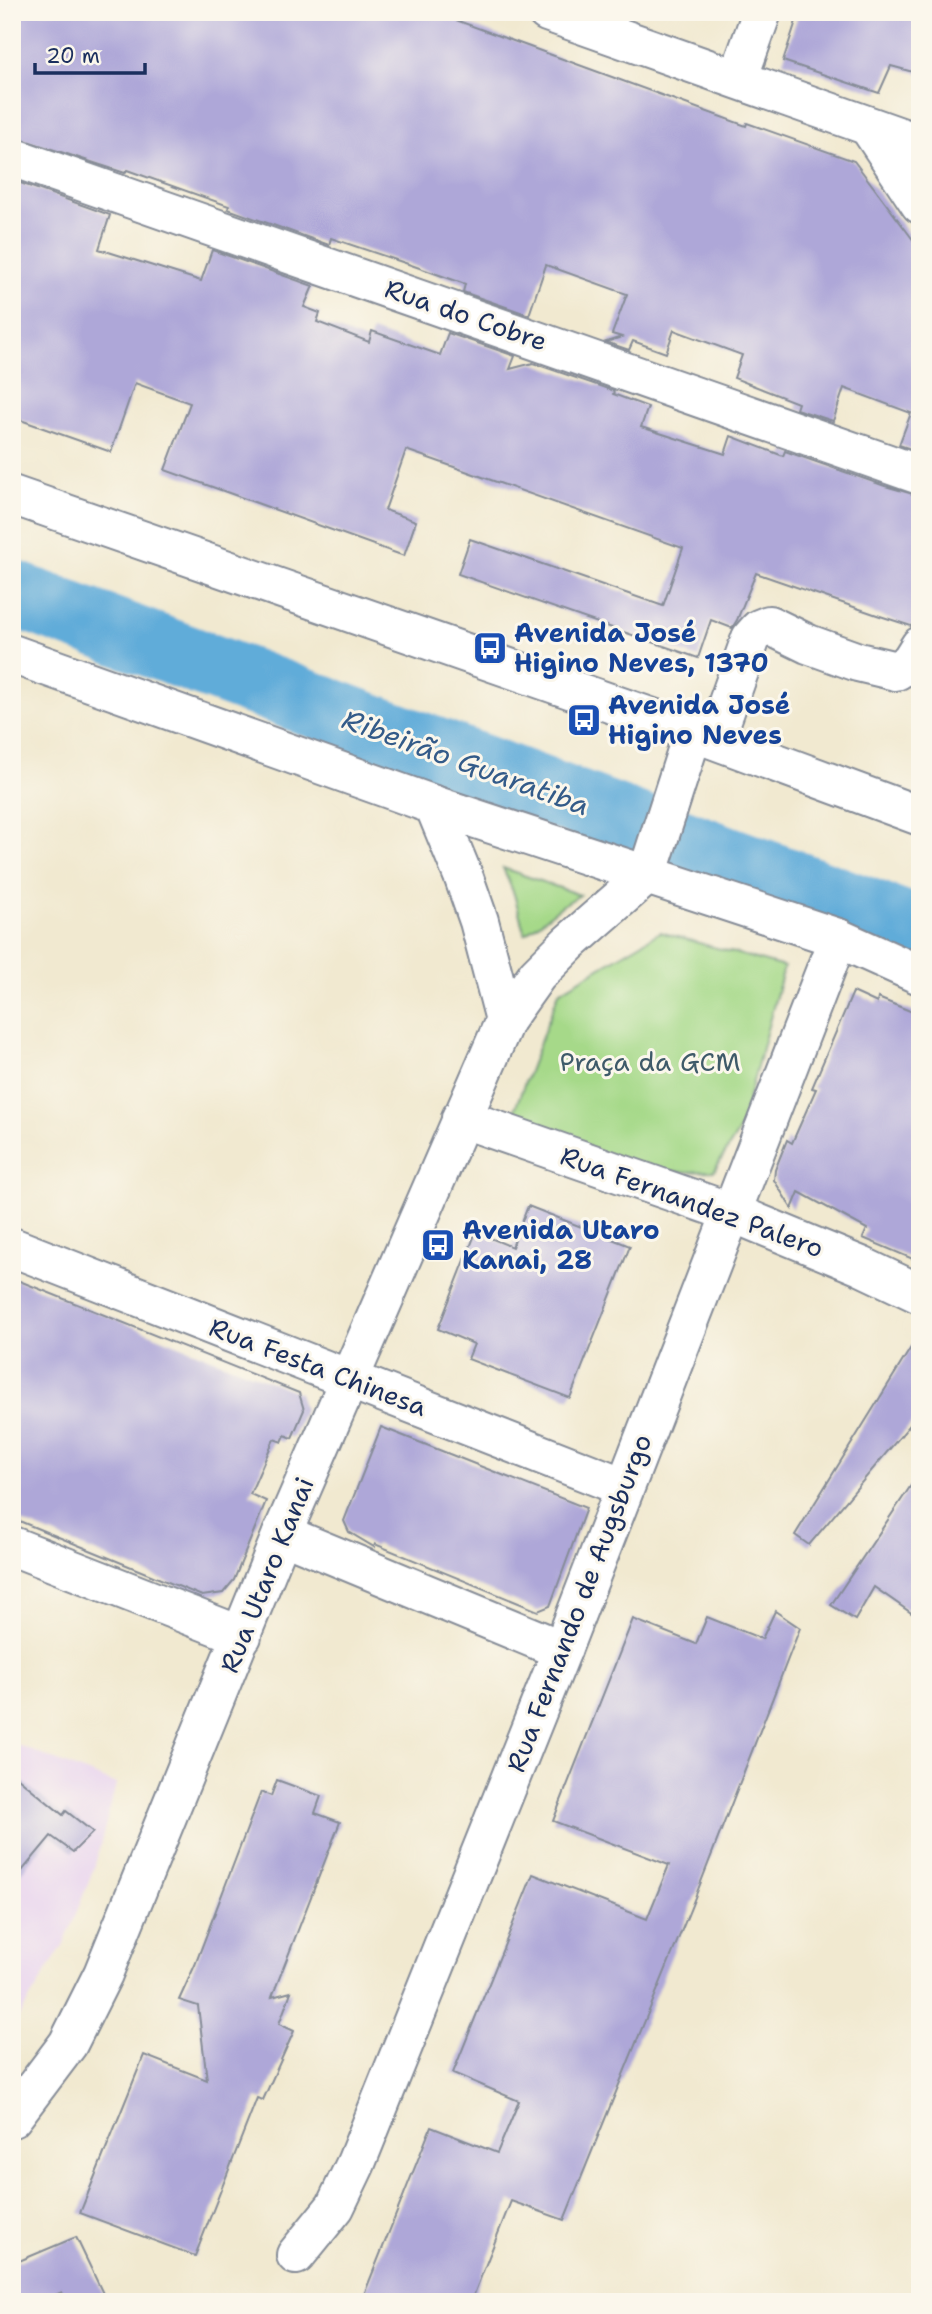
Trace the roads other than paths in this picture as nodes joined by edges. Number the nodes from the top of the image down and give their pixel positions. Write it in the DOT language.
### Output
graph roads {
  1 [pos="547,12"];
  2 [pos="762,12"];
  3 [pos="738,79"];
  4 [pos="869,127"];
  5 [pos="920,144"];
  6 [pos="12,157"];
  7 [pos="920,204"];
  8 [pos="920,475"];
  9 [pos="12,495"];
  10 [pos="920,646"];
  11 [pos="12,654"];
  12 [pos="704,735"];
  13 [pos="434,805"];
  14 [pos="920,816"];
  15 [pos="647,875"];
  16 [pos="838,938"];
  17 [pos="920,975"];
  18 [pos="505,1020"];
  19 [pos="461,1118"];
  20 [pos="733,1213"];
  21 [pos="12,1247"];
  22 [pos="920,1294"];
  23 [pos="350,1379"];
  24 [pos="624,1487"];
  25 [pos="282,1534"];
  26 [pos="12,1546"];
  27 [pos="242,1636"];
  28 [pos="562,1650"];
  29 [pos="12,2118"];
  30 [pos="296,2255"];
  1 -- 3 [label="street"];
  2 -- 3 [label="street"];
  3 -- 4 [label="street"];
  4 -- 5 [label="street"];
  4 -- 7 [label="street"];
  6 -- 8 [label="street, Rua do Cobre"];
  9 -- 12 [label="street"];
  10 -- 12 [label="street"];
  11 -- 13 [label="street"];
  12 -- 14 [label="street"];
  12 -- 15 [label="street"];
  13 -- 15 [label="street"];
  13 -- 18 [label="street"];
  15 -- 16 [label="street"];
  15 -- 18 [label="street, Rua Utaro Kanai"];
  16 -- 17 [label="street"];
  16 -- 20 [label="street, Rua Fernando de Augsburgo"];
  18 -- 19 [label="street, Rua Utaro Kanai"];
  19 -- 20 [label="street, Rua Fernandez Palero"];
  19 -- 23 [label="street, Rua Utaro Kanai"];
  20 -- 22 [label="street, Rua Fernandez Palero"];
  20 -- 24 [label="street, Rua Fernando de Augsburgo"];
  21 -- 23 [label="street, Rua Festa Chinesa"];
  23 -- 24 [label="street, Rua Festa Chinesa"];
  23 -- 25 [label="street, Rua Utaro Kanai"];
  24 -- 28 [label="street, Rua Fernando de Augsburgo"];
  25 -- 27 [label="street, Rua Utaro Kanai"];
  25 -- 28 [label="street"];
  26 -- 27 [label="street"];
  27 -- 29 [label="street, Rua Utaro Kanai"];
  28 -- 30 [label="street, Rua Fernando de Augsburgo"];
}
